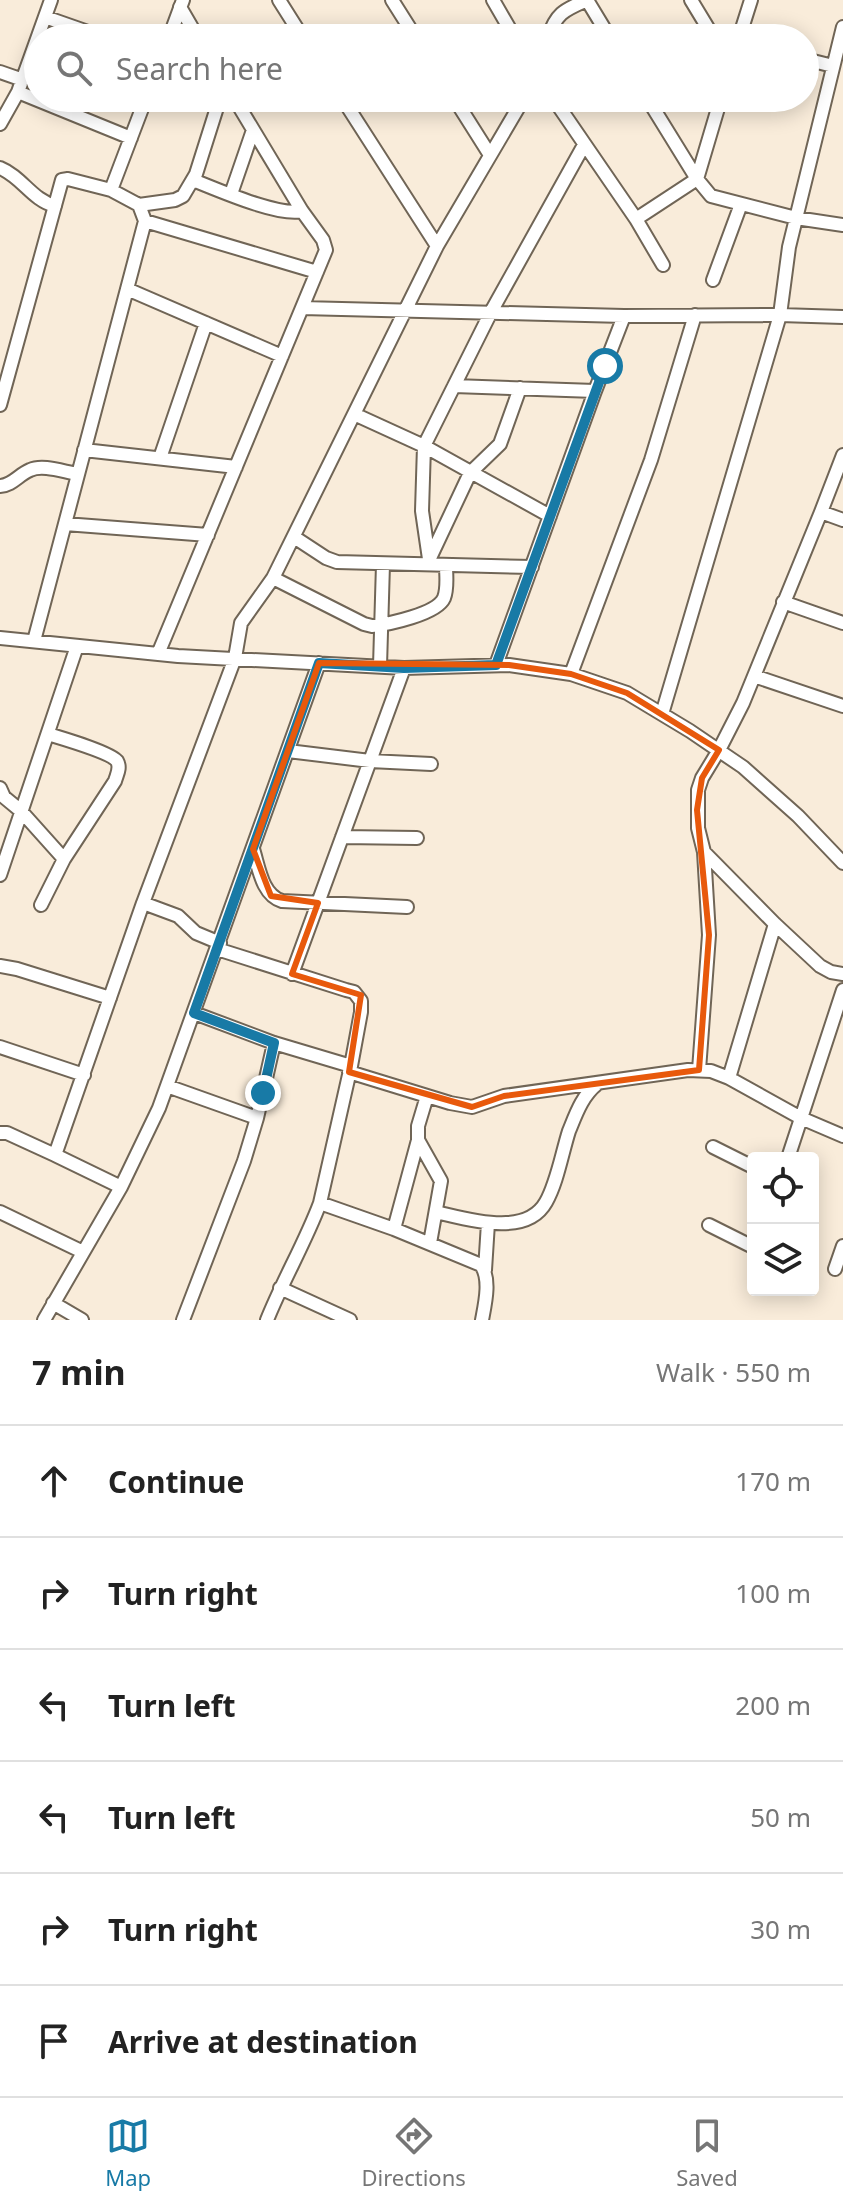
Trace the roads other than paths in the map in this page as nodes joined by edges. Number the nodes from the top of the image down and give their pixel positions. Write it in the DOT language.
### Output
graph roads {
  1 [pos="51,0"];
  2 [pos="279,0"];
  3 [pos="392,0"];
  4 [pos="493,0"];
  5 [pos="691,0"];
  6 [pos="751,0"];
  7 [pos="182,4"];
  8 [pos="45,17"];
  9 [pos="42,24"];
  10 [pos="65,24"];
  11 [pos="174,24"];
  12 [pos="191,24"];
  13 [pos="294,24"];
  14 [pos="407,24"];
  15 [pos="507,24"];
  16 [pos="553,24"];
  17 [pos="602,24"];
  18 [pos="706,24"];
  19 [pos="743,24"];
  20 [pos="843,27"];
  21 [pos="819,62"];
  22 [pos="833,66"];
  23 [pos="0,72"];
  24 [pos="24,75"];
  25 [pos="20,86"];
  26 [pos="24,88"];
  27 [pos="76,112"];
  28 [pos="141,112"];
  29 [pos="215,112"];
  30 [pos="242,112"];
  31 [pos="351,112"];
  32 [pos="463,112"];
  33 [pos="516,112"];
  34 [pos="562,112"];
  35 [pos="656,112"];
  36 [pos="717,112"];
  37 [pos="0,124"];
  38 [pos="253,130"];
  39 [pos="131,138"];
  40 [pos="584,145"];
  41 [pos="490,155"];
  42 [pos="0,168"];
  43 [pos="697,179"];
  44 [pos="193,180"];
  45 [pos="111,190"];
  46 [pos="231,194"];
  47 [pos="741,204"];
  48 [pos="139,205"];
  49 [pos="55,206"];
  50 [pos="302,211"];
  51 [pos="796,218"];
  52 [pos="636,219"];
  53 [pos="145,221"];
  54 [pos="843,225"];
  55 [pos="437,246"];
  56 [pos="663,265"];
  57 [pos="317,272"];
  58 [pos="713,280"];
  59 [pos="127,289"];
  60 [pos="302,308"];
  61 [pos="404,311"];
  62 [pos="491,312"];
  63 [pos="695,315"];
  64 [pos="780,315"];
  65 [pos="624,316"];
  66 [pos="843,317"];
  67 [pos="206,323"];
  68 [pos="282,356"];
  69 [pos="454,386"];
  70 [pos="520,388"];
  71 [pos="595,391"];
  72 [pos="0,405"];
  73 [pos="354,414"];
  74 [pos="424,446"];
  75 [pos="84,450"];
  76 [pos="843,455"];
  77 [pos="160,458"];
  78 [pos="236,467"];
  79 [pos="470,473"];
  80 [pos="78,474"];
  81 [pos="0,486"];
  82 [pos="821,512"];
  83 [pos="550,516"];
  84 [pos="843,520"];
  85 [pos="65,524"];
  86 [pos="208,535"];
  87 [pos="294,537"];
  88 [pos="428,562"];
  89 [pos="383,564"];
  90 [pos="446,565"];
  91 [pos="532,567"];
  92 [pos="273,578"];
  93 [pos="783,602"];
  94 [pos="843,623"];
  95 [pos="381,625"];
  96 [pos="0,638"];
  97 [pos="34,641"];
  98 [pos="77,646"];
  99 [pos="158,654"];
  100 [pos="235,658"];
  101 [pos="319,663"];
  102 [pos="496,665"];
  103 [pos="380,666"];
  104 [pos="404,668"];
  105 [pos="571,674"];
  106 [pos="754,676"];
  107 [pos="843,706"];
  108 [pos="662,714"];
  109 [pos="48,734"];
  110 [pos="719,750"];
  111 [pos="288,751"];
  112 [pos="370,761"];
  113 [pos="431,764"];
  114 [pos="0,788"];
  115 [pos="21,811"];
  116 [pos="342,837"];
  117 [pos="417,838"];
  118 [pos="253,849"];
  119 [pos="704,852"];
  120 [pos="64,859"];
  121 [pos="843,863"];
  122 [pos="0,875"];
  123 [pos="143,903"];
  124 [pos="318,903"];
  125 [pos="41,905"];
  126 [pos="407,907"];
  127 [pos="775,924"];
  128 [pos="219,946"];
  129 [pos="0,966"];
  130 [pos="292,974"];
  131 [pos="843,974"];
  132 [pos="842,997"];
  133 [pos="110,998"];
  134 [pos="194,1013"];
  135 [pos="274,1043"];
  136 [pos="0,1047"];
  137 [pos="350,1069"];
  138 [pos="699,1070"];
  139 [pos="84,1075"];
  140 [pos="729,1078"];
  141 [pos="598,1083"];
  142 [pos="167,1086"];
  143 [pos="427,1096"];
  144 [pos="257,1118"];
  145 [pos="801,1118"];
  146 [pos="0,1133"];
  147 [pos="843,1136"];
  148 [pos="418,1140"];
  149 [pos="713,1147"];
  150 [pos="790,1152"];
  151 [pos="55,1155"];
  152 [pos="747,1164"];
  153 [pos="121,1187"];
  154 [pos="320,1203"];
  155 [pos="0,1212"];
  156 [pos="436,1212"];
  157 [pos="488,1223"];
  158 [pos="709,1225"];
  159 [pos="394,1229"];
  160 [pos="430,1243"];
  161 [pos="747,1244"];
  162 [pos="843,1246"];
  163 [pos="83,1252"];
  164 [pos="835,1269"];
  165 [pos="485,1270"];
  166 [pos="280,1288"];
  167 [pos="53,1303"];
  168 [pos="344,1319"];
  169 [pos="44,1320"];
  170 [pos="82,1320"];
  171 [pos="183,1320"];
  172 [pos="267,1320"];
  173 [pos="482,1320"];
  1 -- 8 [label="street"];
  2 -- 13 [label="street"];
  3 -- 14 [label="street"];
  4 -- 15 [label="street"];
  5 -- 18 [label="street"];
  6 -- 19 [label="street"];
  7 -- 11 [label="street"];
  7 -- 12 [label="street"];
  8 -- 9 [label="street"];
  8 -- 10 [label="street"];
  16 -- 17 [label="street"];
  20 -- 22 [label="street"];
  21 -- 22 [label="street"];
  22 -- 51 [label="street"];
  23 -- 25 [label="street"];
  24 -- 25 [label="street"];
  25 -- 26 [label="street"];
  25 -- 37 [label="street"];
  27 -- 39 [label="street"];
  28 -- 39 [label="street"];
  29 -- 44 [label="street"];
  30 -- 38 [label="street"];
  31 -- 55 [label="street"];
  32 -- 41 [label="street"];
  33 -- 41 [label="street"];
  34 -- 40 [label="street"];
  35 -- 43 [label="street"];
  36 -- 43 [label="street"];
  38 -- 46 [label="street"];
  38 -- 50 [label="street"];
  39 -- 45 [label="street"];
  40 -- 52 [label="street"];
  40 -- 62 [label="street"];
  41 -- 55 [label="street"];
  42 -- 49 [label="street"];
  43 -- 47 [label="street"];
  43 -- 52 [label="street"];
  44 -- 46 [label="street"];
  44 -- 48 [label="street"];
  45 -- 48 [label="street"];
  45 -- 49 [label="street"];
  46 -- 50 [label="street"];
  47 -- 51 [label="street"];
  47 -- 58 [label="street"];
  48 -- 53 [label="street"];
  49 -- 72 [label="street"];
  50 -- 57 [label="street"];
  51 -- 54 [label="street"];
  51 -- 64 [label="street"];
  52 -- 56 [label="street"];
  53 -- 57 [label="street"];
  53 -- 59 [label="street"];
  55 -- 61 [label="street"];
  57 -- 60 [label="street"];
  59 -- 67 [label="street"];
  59 -- 75 [label="street"];
  60 -- 61 [label="street"];
  60 -- 68 [label="street"];
  61 -- 62 [label="street"];
  61 -- 73 [label="street"];
  62 -- 65 [label="street"];
  62 -- 69 [label="street"];
  63 -- 64 [label="street"];
  63 -- 65 [label="street"];
  63 -- 105 [label="street"];
  64 -- 66 [label="street"];
  64 -- 108 [label="street"];
  65 -- 71 [label="street"];
  67 -- 68 [label="street"];
  67 -- 77 [label="street"];
  68 -- 78 [label="street"];
  69 -- 70 [label="street"];
  69 -- 74 [label="street"];
  70 -- 71 [label="street"];
  70 -- 79 [label="street"];
  71 -- 83 [label="street"];
  73 -- 74 [label="street"];
  73 -- 87 [label="street"];
  74 -- 79 [label="street"];
  74 -- 88 [label="street"];
  75 -- 77 [label="street"];
  75 -- 80 [label="street"];
  76 -- 82 [label="street"];
  77 -- 78 [label="street"];
  78 -- 86 [label="street"];
  79 -- 83 [label="street"];
  79 -- 88 [label="street"];
  80 -- 81 [label="street"];
  80 -- 85 [label="street"];
  82 -- 84 [label="street"];
  82 -- 93 [label="street"];
  83 -- 91 [label="street"];
  85 -- 86 [label="street"];
  85 -- 97 [label="street"];
  86 -- 99 [label="street"];
  87 -- 89 [label="street"];
  87 -- 92 [label="street"];
  88 -- 89 [label="street"];
  88 -- 90 [label="street"];
  89 -- 95 [label="street"];
  90 -- 91 [label="street"];
  90 -- 95 [label="street"];
  91 -- 102 [label="street"];
  92 -- 95 [label="street"];
  92 -- 100 [label="street"];
  93 -- 94 [label="street"];
  93 -- 106 [label="street"];
  95 -- 103 [label="street"];
  96 -- 97 [label="street"];
  97 -- 98 [label="street"];
  98 -- 99 [label="street"];
  98 -- 109 [label="street"];
  99 -- 100 [label="street"];
  100 -- 101 [label="street"];
  100 -- 123 [label="street"];
  101 -- 103 [label="street"];
  101 -- 111 [label="street"];
  102 -- 104 [label="street"];
  102 -- 105 [label="street"];
  103 -- 104 [label="street"];
  104 -- 112 [label="street"];
  105 -- 108 [label="street"];
  106 -- 107 [label="street"];
  106 -- 110 [label="street"];
  108 -- 110 [label="street"];
  109 -- 115 [label="street"];
  109 -- 120 [label="street"];
  110 -- 119 [label="street"];
  110 -- 121 [label="street"];
  111 -- 112 [label="street"];
  111 -- 118 [label="street"];
  112 -- 113 [label="street"];
  112 -- 116 [label="street"];
  114 -- 115 [label="street"];
  115 -- 120 [label="street"];
  115 -- 122 [label="street"];
  116 -- 117 [label="street"];
  116 -- 124 [label="street"];
  118 -- 124 [label="street"];
  118 -- 128 [label="street"];
  119 -- 127 [label="street"];
  119 -- 138 [label="street"];
  120 -- 125 [label="street"];
  123 -- 128 [label="street"];
  123 -- 133 [label="street"];
  124 -- 126 [label="street"];
  124 -- 130 [label="street"];
  127 -- 131 [label="street"];
  127 -- 140 [label="street"];
  128 -- 130 [label="street"];
  128 -- 134 [label="street"];
  129 -- 133 [label="street"];
  130 -- 137 [label="street"];
  132 -- 145 [label="street"];
  133 -- 139 [label="street"];
  134 -- 135 [label="street"];
  134 -- 142 [label="street"];
  135 -- 137 [label="street"];
  135 -- 144 [label="street"];
  136 -- 139 [label="street"];
  137 -- 143 [label="street"];
  137 -- 154 [label="street"];
  138 -- 140 [label="street"];
  138 -- 141 [label="street"];
  139 -- 151 [label="street"];
  140 -- 145 [label="street"];
  141 -- 143 [label="street"];
  141 -- 157 [label="street"];
  142 -- 144 [label="street"];
  142 -- 153 [label="street"];
  143 -- 148 [label="street"];
  144 -- 171 [label="street"];
  145 -- 147 [label="street"];
  145 -- 150 [label="street"];
  146 -- 151 [label="street"];
  148 -- 156 [label="street"];
  148 -- 159 [label="street"];
  149 -- 152 [label="street"];
  151 -- 153 [label="street"];
  153 -- 163 [label="street"];
  154 -- 159 [label="street"];
  154 -- 166 [label="street"];
  155 -- 163 [label="street"];
  156 -- 157 [label="street"];
  156 -- 160 [label="street"];
  157 -- 165 [label="street"];
  158 -- 161 [label="street"];
  159 -- 160 [label="street"];
  160 -- 165 [label="street"];
  162 -- 164 [label="street"];
  163 -- 167 [label="street"];
  165 -- 173 [label="street"];
  166 -- 168 [label="street"];
  166 -- 172 [label="street"];
  167 -- 169 [label="street"];
  167 -- 170 [label="street"];
}
